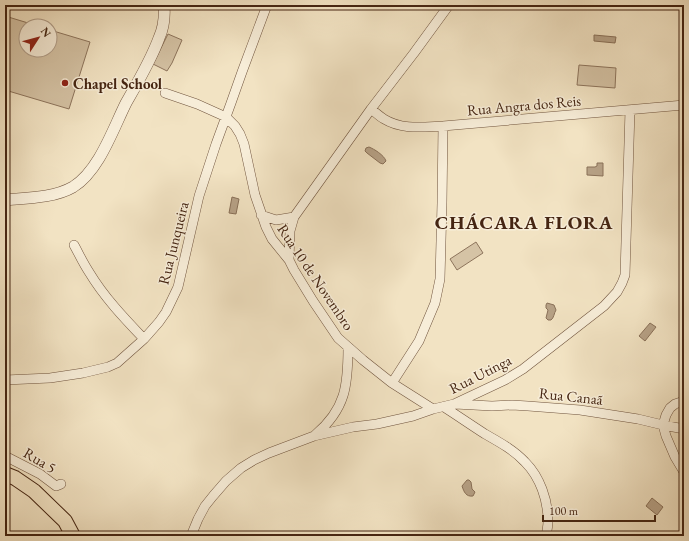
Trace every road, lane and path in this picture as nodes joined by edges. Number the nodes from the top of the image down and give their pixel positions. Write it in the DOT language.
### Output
graph roads {
  1 [pos="164,5"];
  2 [pos="267,5"];
  3 [pos="449,5"];
  4 [pos="165,93"];
  5 [pos="684,105"];
  6 [pos="371,109"];
  7 [pos="630,110"];
  8 [pos="226,117"];
  9 [pos="442,126"];
  10 [pos="5,200"];
  11 [pos="261,215"];
  12 [pos="294,217"];
  13 [pos="74,245"];
  14 [pos="289,260"];
  15 [pos="144,339"];
  16 [pos="348,347"];
  17 [pos="5,380"];
  18 [pos="392,383"];
  19 [pos="684,400"];
  20 [pos="454,404"];
  21 [pos="444,407"];
  22 [pos="433,409"];
  23 [pos="664,425"];
  24 [pos="684,429"];
  25 [pos="314,436"];
  26 [pos="5,456"];
  27 [pos="684,472"];
  28 [pos="5,474"];
  29 [pos="60,484"];
  30 [pos="73,536"];
  31 [pos="191,536"];
  32 [pos="546,536"];
  1 -- 10 [label="street"];
  2 -- 8 [label="street, Rua Junqueira"];
  3 -- 6 [label="street"];
  4 -- 8 [label="street, Rua 10 de Novembro"];
  5 -- 7 [label="street, Rua Angra dos Reis"];
  6 -- 9 [label="street, Rua Angra dos Reis"];
  6 -- 12 [label="street"];
  7 -- 9 [label="street, Rua Angra dos Reis"];
  7 -- 20 [label="street, Rua Utinga"];
  8 -- 11 [label="street, Rua 10 de Novembro"];
  8 -- 15 [label="street, Rua Junqueira"];
  9 -- 18 [label="street"];
  11 -- 12 [label="street"];
  11 -- 14 [label="street, Rua 10 de Novembro"];
  12 -- 14 [label="street"];
  13 -- 15 [label="street"];
  14 -- 16 [label="street, Rua 10 de Novembro"];
  15 -- 17 [label="street, Rua Junqueira"];
  16 -- 18 [label="street, Rua 10 de Novembro"];
  16 -- 25 [label="street"];
  18 -- 22 [label="street, Rua 10 de Novembro"];
  19 -- 23 [label="street"];
  20 -- 21 [label="street, Rua Utinga"];
  20 -- 23 [label="street, Rua Canaã"];
  21 -- 22 [label="street, Rua Utinga"];
  21 -- 32 [label="street"];
  22 -- 25 [label="street, Rua Utinga"];
  23 -- 24 [label="street, Rua Canaã"];
  23 -- 27 [label="street"];
  25 -- 31 [label="street, Rua Utinga"];
  26 -- 29 [label="street, Rua 5"];
  28 -- 30 [label="main road"];
}
